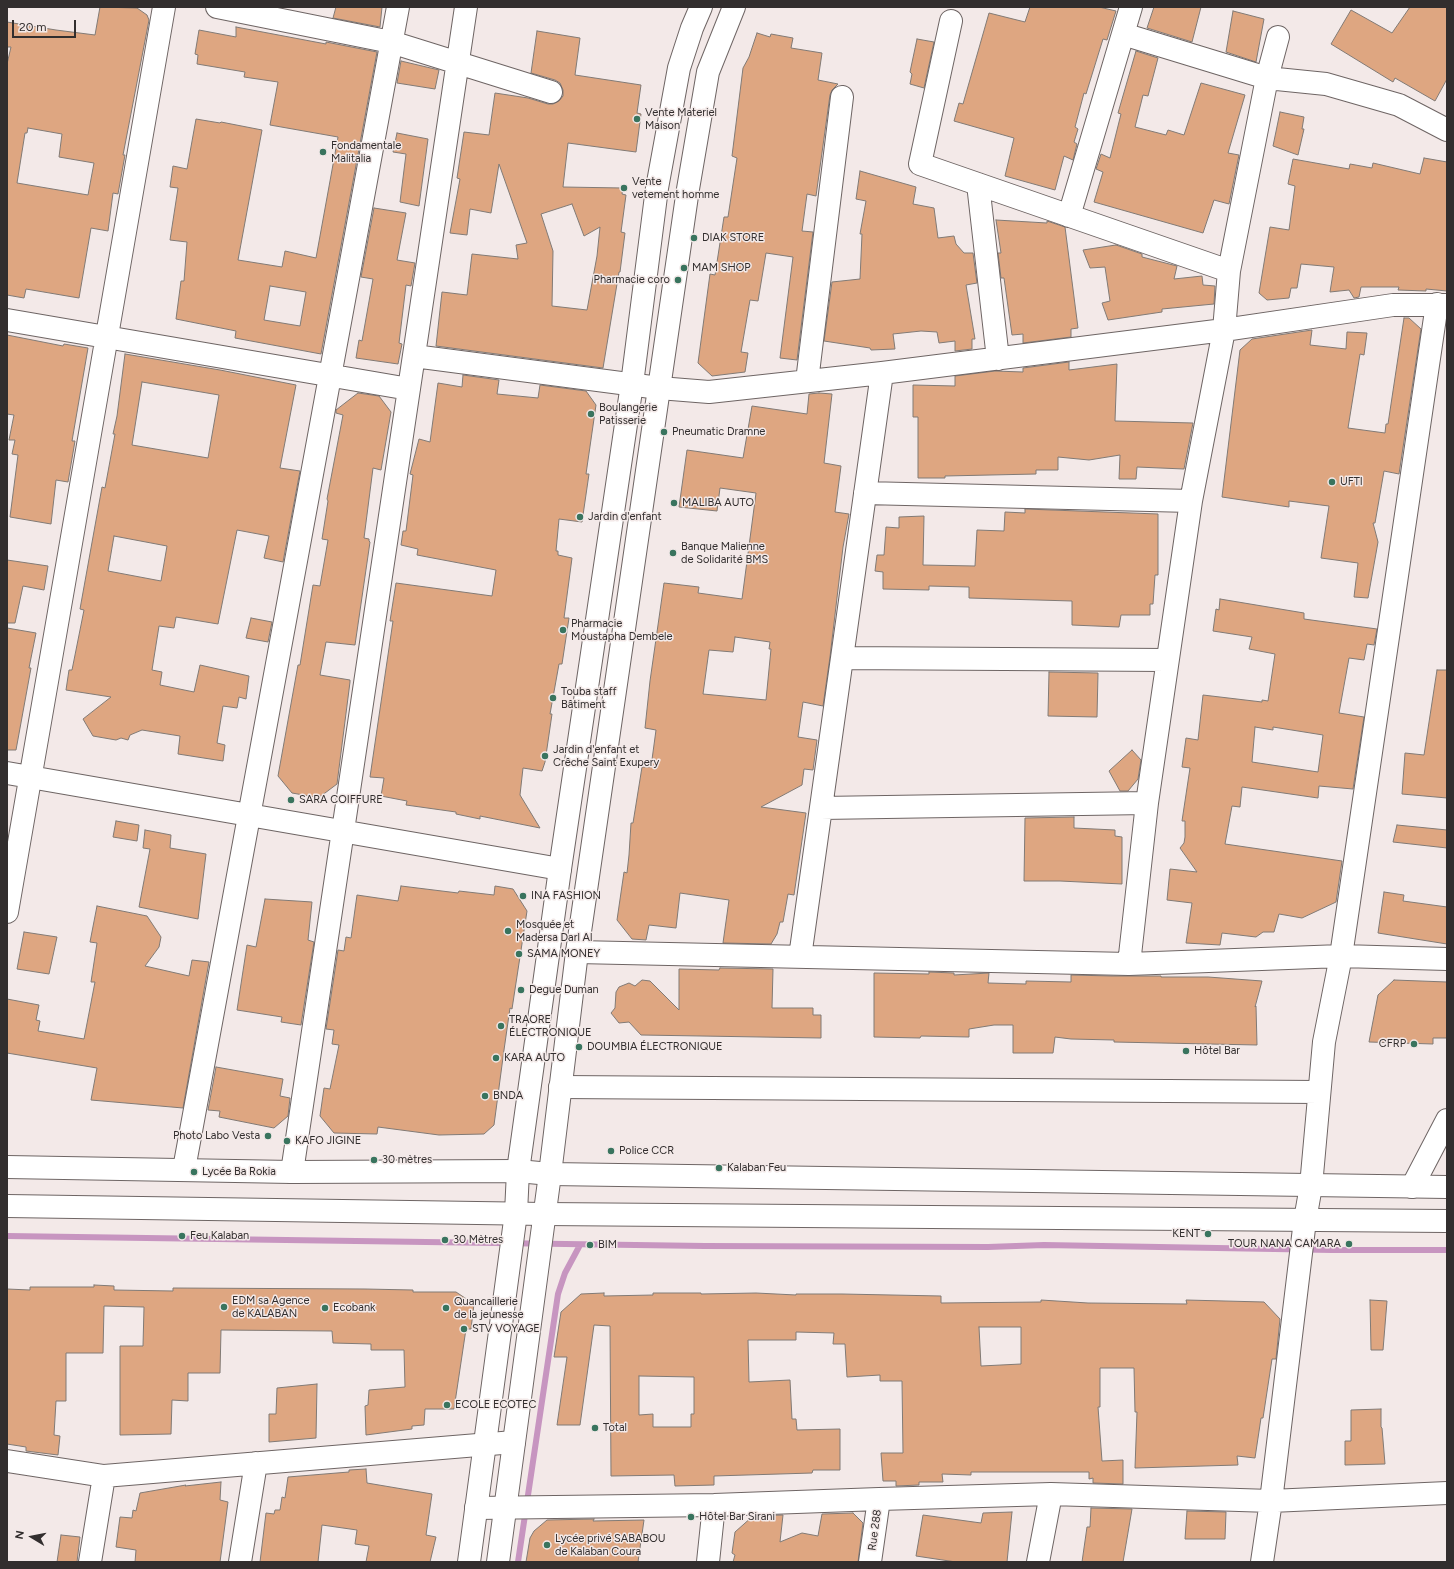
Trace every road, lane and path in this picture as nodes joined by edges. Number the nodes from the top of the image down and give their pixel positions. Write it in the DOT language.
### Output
graph roads {
  1 [pos="164,7"];
  2 [pos="217,7"];
  3 [pos="398,7"];
  4 [pos="466,7"];
  5 [pos="701,7"];
  6 [pos="734,7"];
  7 [pos="1131,7"];
  8 [pos="951,21"];
  9 [pos="1123,34"];
  10 [pos="1278,37"];
  11 [pos="391,42"];
  12 [pos="458,62"];
  13 [pos="1267,78"];
  14 [pos="551,92"];
  15 [pos="842,98"];
  16 [pos="1447,130"];
  17 [pos="978,184"];
  18 [pos="1069,216"];
  19 [pos="1229,271"];
  20 [pos="1442,304"];
  21 [pos="7,320"];
  22 [pos="1224,330"];
  23 [pos="106,337"];
  24 [pos="414,356"];
  25 [pos="998,359"];
  26 [pos="882,373"];
  27 [pos="330,375"];
  28 [pos="807,381"];
  29 [pos="632,384"];
  30 [pos="659,388"];
  31 [pos="409,389"];
  32 [pos="866,493"];
  33 [pos="1191,501"];
  34 [pos="842,658"];
  35 [pos="1167,660"];
  36 [pos="7,773"];
  37 [pos="30,777"];
  38 [pos="1147,803"];
  39 [pos="821,808"];
  40 [pos="249,815"];
  41 [pos="343,832"];
  42 [pos="560,869"];
  43 [pos="7,912"];
  44 [pos="577,952"];
  45 [pos="1341,956"];
  46 [pos="800,957"];
  47 [pos="1447,959"];
  48 [pos="1130,964"];
  49 [pos="560,1087"];
  50 [pos="1320,1092"];
  51 [pos="1447,1120"];
  52 [pos="7,1167"];
  53 [pos="184,1169"];
  54 [pos="518,1171"];
  55 [pos="292,1172"];
  56 [pos="550,1174"];
  57 [pos="1310,1186"];
  58 [pos="1412,1187"];
  59 [pos="1447,1187"];
  60 [pos="7,1206"];
  61 [pos="516,1213"];
  62 [pos="544,1214"];
  63 [pos="1305,1220"];
  64 [pos="1447,1221"];
  65 [pos="514,1442"];
  66 [pos="486,1444"];
  67 [pos="7,1461"];
  68 [pos="256,1463"];
  69 [pos="104,1476"];
  70 [pos="1447,1493"];
  71 [pos="1051,1494"];
  72 [pos="879,1499"];
  73 [pos="1272,1501"];
  74 [pos="714,1505"];
  75 [pos="476,1508"];
  76 [pos="506,1508"];
  77 [pos="90,1562"];
  78 [pos="240,1562"];
  79 [pos="469,1562"];
  80 [pos="498,1562"];
  81 [pos="708,1562"];
  82 [pos="870,1562"];
  83 [pos="1038,1562"];
  84 [pos="1262,1562"];
  1 -- 23 [label="main road"];
  2 -- 11 [label="main road"];
  3 -- 11 [label="main road"];
  4 -- 12 [label="main road"];
  5 -- 29 [label="main road"];
  6 -- 30 [label="main road"];
  7 -- 9 [label="main road"];
  8 -- 17 [label="main road"];
  9 -- 13 [label="main road"];
  9 -- 18 [label="main road"];
  10 -- 13 [label="main road"];
  11 -- 12 [label="main road"];
  11 -- 27 [label="main road"];
  12 -- 14 [label="main road"];
  12 -- 24 [label="main road"];
  13 -- 16 [label="main road"];
  13 -- 19 [label="main road"];
  15 -- 28 [label="main road"];
  17 -- 18 [label="main road"];
  17 -- 25 [label="main road"];
  18 -- 19 [label="main road"];
  19 -- 22 [label="main road"];
  20 -- 22 [label="main road"];
  20 -- 45 [label="main road"];
  21 -- 23 [label="main road"];
  22 -- 25 [label="main road"];
  22 -- 33 [label="main road"];
  23 -- 27 [label="main road"];
  23 -- 37 [label="main road"];
  24 -- 29 [label="main road"];
  24 -- 31 [label="main road"];
  25 -- 26 [label="main road"];
  26 -- 28 [label="main road"];
  26 -- 32 [label="main road"];
  27 -- 31 [label="main road"];
  27 -- 40 [label="main road"];
  28 -- 30 [label="main road"];
  29 -- 30 [label="main road"];
  29 -- 42 [label="main road"];
  30 -- 44 [label="main road"];
  31 -- 41 [label="main road"];
  32 -- 33 [label="main road"];
  32 -- 34 [label="main road"];
  33 -- 35 [label="main road"];
  34 -- 35 [label="main road"];
  34 -- 39 [label="main road"];
  35 -- 38 [label="main road"];
  36 -- 37 [label="main road"];
  37 -- 40 [label="main road"];
  37 -- 43 [label="main road"];
  38 -- 39 [label="main road"];
  38 -- 48 [label="main road"];
  39 -- 46 [label="main road"];
  40 -- 41 [label="main road"];
  40 -- 53 [label="main road"];
  41 -- 42 [label="main road"];
  41 -- 55 [label="main road"];
  42 -- 54 [label="main road"];
  44 -- 46 [label="main road"];
  44 -- 49 [label="main road"];
  45 -- 47 [label="main road"];
  45 -- 48 [label="main road"];
  45 -- 50 [label="main road"];
  46 -- 48 [label="main road"];
  49 -- 50 [label="main road"];
  49 -- 56 [label="main road"];
  50 -- 57 [label="main road"];
  51 -- 58 [label="main road"];
  52 -- 53 [label="main road"];
  53 -- 55 [label="main road"];
  54 -- 55 [label="main road"];
  54 -- 56 [label="main road"];
  54 -- 61 [label="main road"];
  56 -- 57 [label="main road"];
  56 -- 62 [label="main road"];
  57 -- 58 [label="main road"];
  57 -- 63 [label="main road"];
  58 -- 59 [label="main road"];
  60 -- 61 [label="main road"];
  61 -- 62 [label="main road"];
  61 -- 66 [label="main road"];
  62 -- 63 [label="main road"];
  62 -- 65 [label="main road"];
  63 -- 64 [label="main road"];
  63 -- 73 [label="main road"];
  65 -- 66 [label="main road"];
  65 -- 76 [label="main road"];
  66 -- 68 [label="main road"];
  66 -- 75 [label="main road"];
  67 -- 69 [label="main road"];
  68 -- 69 [label="main road"];
  68 -- 78 [label="main road"];
  69 -- 77 [label="main road"];
  70 -- 73 [label="main road"];
  71 -- 72 [label="main road"];
  71 -- 73 [label="main road"];
  71 -- 83 [label="main road"];
  72 -- 74 [label="main road"];
  72 -- 82 [label="main road, Rue 288"];
  73 -- 84 [label="main road"];
  74 -- 76 [label="main road"];
  74 -- 81 [label="main road"];
  75 -- 76 [label="main road"];
  75 -- 79 [label="main road"];
  76 -- 80 [label="main road"];
}
